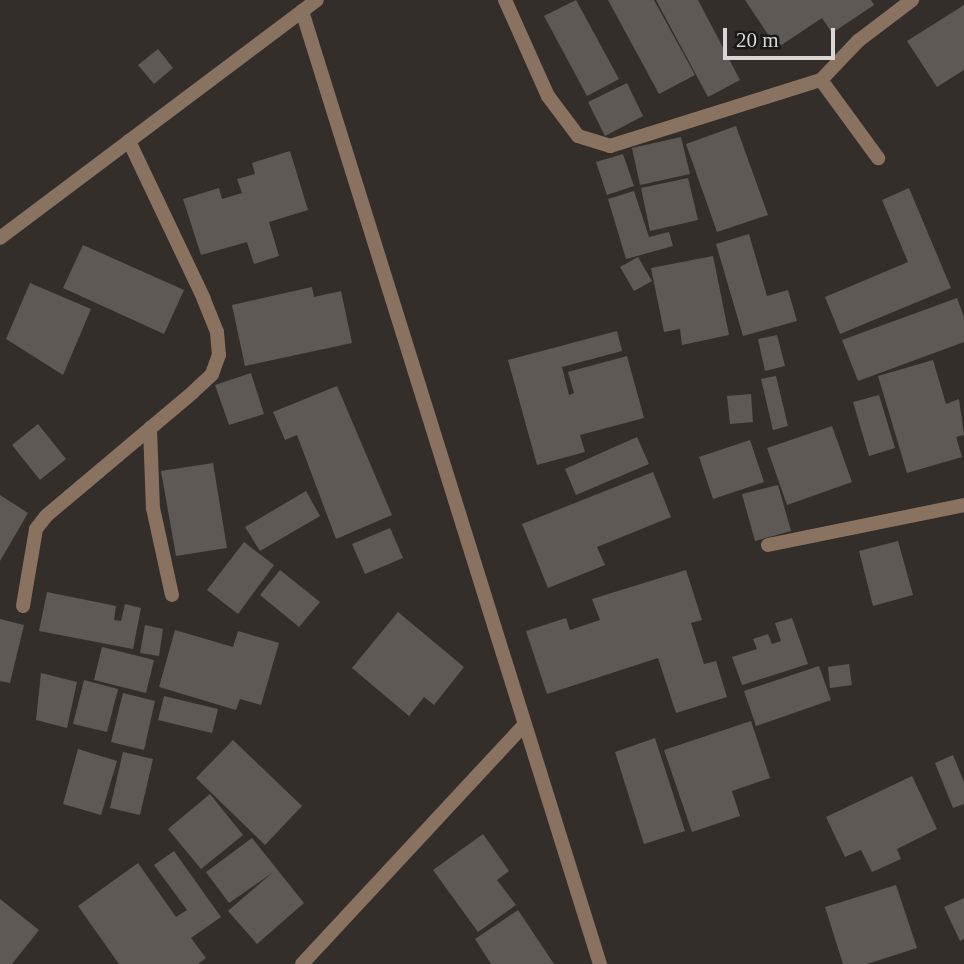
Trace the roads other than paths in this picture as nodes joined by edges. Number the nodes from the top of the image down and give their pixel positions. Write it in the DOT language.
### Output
graph roads {
  1 [pos="317,0"];
  2 [pos="505,0"];
  3 [pos="912,0"];
  4 [pos="302,11"];
  5 [pos="821,80"];
  6 [pos="129,141"];
  7 [pos="877,158"];
  8 [pos="0,238"];
  9 [pos="150,428"];
  10 [pos="964,505"];
  11 [pos="768,545"];
  12 [pos="172,595"];
  13 [pos="23,606"];
  14 [pos="523,726"];
  15 [pos="302,964"];
  16 [pos="600,964"];
  1 -- 4 [label="street"];
  2 -- 5 [label="street"];
  3 -- 5 [label="street"];
  4 -- 6 [label="street"];
  4 -- 14 [label="street"];
  5 -- 7 [label="street"];
  6 -- 8 [label="street"];
  6 -- 9 [label="street"];
  9 -- 12 [label="street"];
  9 -- 13 [label="street"];
  10 -- 11 [label="street"];
  14 -- 15 [label="street"];
  14 -- 16 [label="street"];
}
